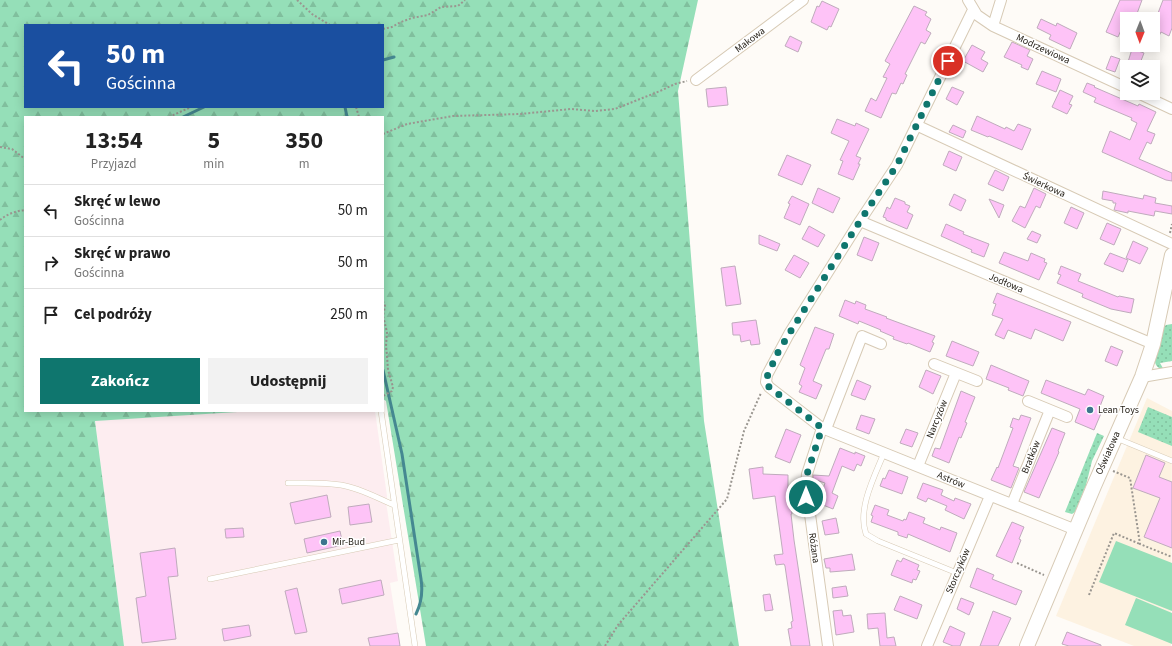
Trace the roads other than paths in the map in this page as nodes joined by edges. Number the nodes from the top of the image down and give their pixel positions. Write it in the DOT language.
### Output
graph roads {
  1 [pos="803,0"];
  2 [pos="968,0"];
  3 [pos="1001,0"];
  4 [pos="973,10"];
  5 [pos="993,26"];
  6 [pos="696,80"];
  7 [pos="1120,85"];
  8 [pos="1153,100"];
  9 [pos="1172,109"];
  10 [pos="916,125"];
  11 [pos="860,221"];
  12 [pos="1172,244"];
  13 [pos="1172,255"];
  14 [pos="1165,291"];
  15 [pos="1172,305"];
  16 [pos="881,344"];
  17 [pos="1153,344"];
  18 [pos="934,364"];
  19 [pos="1172,372"];
  20 [pos="956,373"];
  21 [pos="1142,376"];
  22 [pos="977,381"];
  23 [pos="1028,401"];
  24 [pos="1050,410"];
  25 [pos="381,412"];
  26 [pos="1067,417"];
  27 [pos="824,428"];
  28 [pos="1115,438"];
  29 [pos="885,452"];
  30 [pos="1172,461"];
  31 [pos="918,466"];
  32 [pos="288,483"];
  33 [pos="990,496"];
  34 [pos="1012,504"];
  35 [pos="394,505"];
  36 [pos="1076,530"];
  37 [pos="399,540"];
  38 [pos="958,573"];
  39 [pos="210,580"];
  40 [pos="415,646"];
  41 [pos="828,646"];
  42 [pos="927,646"];
  43 [pos="1027,646"];
  1 -- 6 [label="street, Makowa"];
  2 -- 4 [label="street, Modrzewiowa"];
  3 -- 5 [label="street"];
  4 -- 5 [label="street, Modrzewiowa"];
  4 -- 10 [label="street"];
  5 -- 7 [label="street, Modrzewiowa"];
  8 -- 9 [label="street"];
  10 -- 11 [label="street"];
  10 -- 12 [label="street, Świerkowa"];
  11 -- 17 [label="street, Jodłowa"];
  11 -- 27 [label="street, Astrów"];
  13 -- 14 [label="street, Oświatowa"];
  14 -- 15 [label="street"];
  14 -- 17 [label="street, Oświatowa"];
  16 -- 27 [label="street, Różana"];
  17 -- 21 [label="street, Oświatowa"];
  18 -- 20 [label="street"];
  19 -- 21 [label="street"];
  20 -- 22 [label="street"];
  20 -- 31 [label="street, Narcyzów"];
  21 -- 28 [label="street, Oświatowa"];
  23 -- 24 [label="street"];
  24 -- 26 [label="street"];
  24 -- 34 [label="street, Bratków"];
  25 -- 35 [label="lane"];
  27 -- 29 [label="street, Astrów"];
  27 -- 41 [label="street, Różana"];
  28 -- 30 [label="lane"];
  28 -- 36 [label="street, Oświatowa"];
  29 -- 31 [label="street, Astrów"];
  29 -- 38 [label="lane"];
  31 -- 33 [label="street, Astrów"];
  32 -- 35 [label="lane"];
  33 -- 34 [label="street, Astrów"];
  33 -- 38 [label="street, Storczyków"];
  34 -- 36 [label="street, Astrów"];
  35 -- 37 [label="lane"];
  36 -- 43 [label="street, Oświatowa"];
  37 -- 39 [label="lane"];
  37 -- 40 [label="lane"];
  38 -- 42 [label="street, Storczyków"];
}
